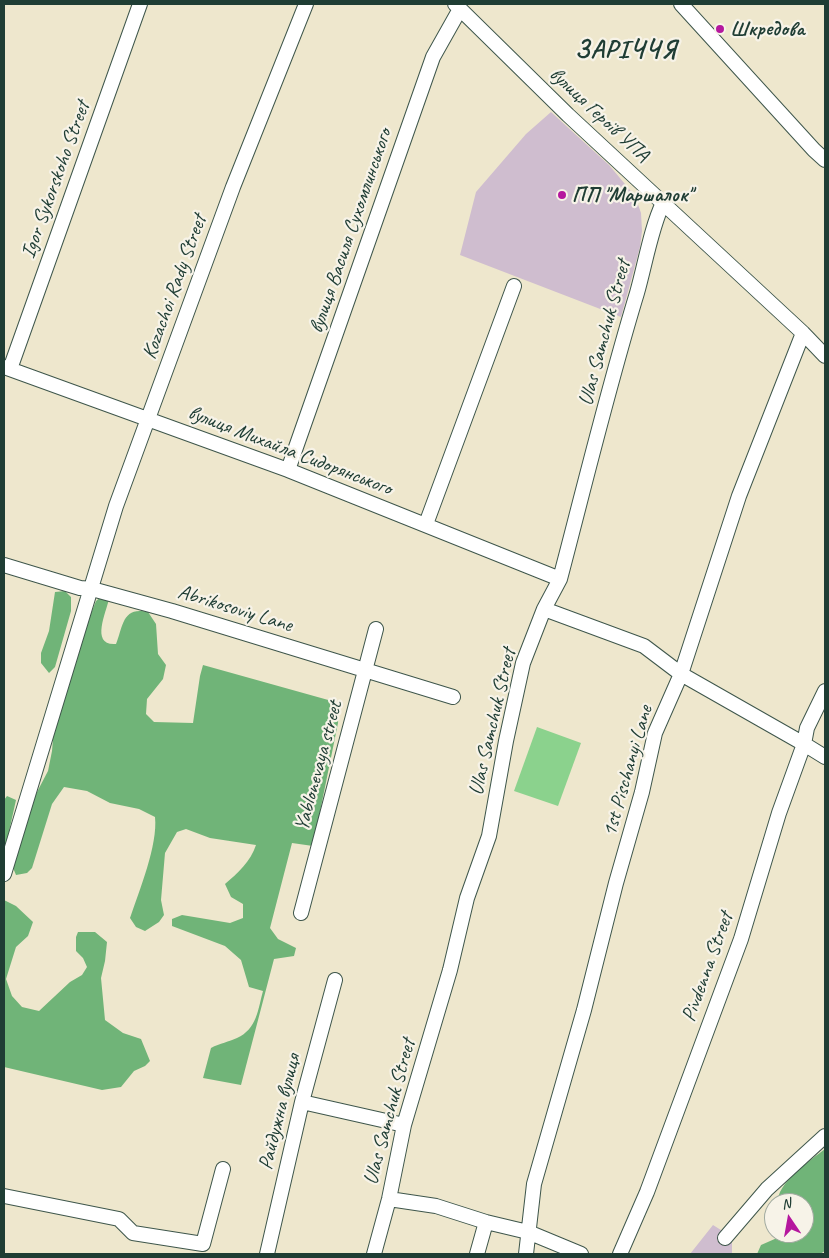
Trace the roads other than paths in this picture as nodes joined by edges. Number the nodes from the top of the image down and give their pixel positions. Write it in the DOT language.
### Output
graph roads {
  1 [pos="140,4"];
  2 [pos="306,4"];
  3 [pos="682,4"];
  4 [pos="458,6"];
  5 [pos="825,160"];
  6 [pos="663,203"];
  7 [pos="514,286"];
  8 [pos="803,332"];
  9 [pos="825,356"];
  10 [pos="7,368"];
  11 [pos="148,419"];
  12 [pos="288,470"];
  13 [pos="426,524"];
  14 [pos="4,564"];
  15 [pos="560,579"];
  16 [pos="92,589"];
  17 [pos="544,609"];
  18 [pos="376,629"];
  19 [pos="365,670"];
  20 [pos="681,674"];
  21 [pos="825,691"];
  22 [pos="453,697"];
  23 [pos="804,744"];
  24 [pos="825,757"];
  25 [pos="4,874"];
  26 [pos="301,913"];
  27 [pos="335,980"];
  28 [pos="302,1102"];
  29 [pos="404,1125"];
  30 [pos="825,1136"];
  31 [pos="223,1169"];
  32 [pos="4,1196"];
  33 [pos="389,1199"];
  34 [pos="486,1222"];
  35 [pos="528,1232"];
  36 [pos="726,1238"];
  37 [pos="267,1254"];
  38 [pos="374,1254"];
  39 [pos="477,1254"];
  40 [pos="526,1254"];
  41 [pos="581,1254"];
  42 [pos="620,1254"];
  1 -- 10 [label="street, Igor Sykorskoho Street"];
  2 -- 11 [label="street, Kozachoi Rady Street"];
  3 -- 5 [label="street"];
  4 -- 6 [label="street, вулиця Героїв УПА"];
  4 -- 12 [label="street, вулиця Василя Сухомлинського"];
  6 -- 8 [label="street, вулиця Героїв УПА"];
  6 -- 15 [label="street, Ulas Samchuk Street"];
  7 -- 13 [label="street"];
  8 -- 9 [label="street, вулиця Героїв УПА"];
  8 -- 20 [label="street, 1st Pischanyi Lane"];
  10 -- 11 [label="street, вулиця Михайла Сидорянського"];
  11 -- 12 [label="street, вулиця Михайла Сидорянського"];
  11 -- 16 [label="street, Kozachoi Rady Street"];
  12 -- 13 [label="street, вулиця Михайла Сидорянського"];
  13 -- 15 [label="street, вулиця Михайла Сидорянського"];
  14 -- 16 [label="street, Abrikosoviy Lane"];
  15 -- 17 [label="street, Ulas Samchuk Street"];
  16 -- 19 [label="street, Abrikosoviy Lane"];
  16 -- 25 [label="street, Kozachoi Rady Street"];
  17 -- 20 [label="street"];
  17 -- 29 [label="street, Ulas Samchuk Street"];
  18 -- 19 [label="street, Yablonevaya street"];
  19 -- 22 [label="street, Abrikosoviy Lane"];
  19 -- 26 [label="street, Yablonevaya street"];
  20 -- 23 [label="street"];
  20 -- 35 [label="street, 1st Pischanyi Lane"];
  21 -- 23 [label="street, Pivdenna Street"];
  23 -- 24 [label="street"];
  23 -- 42 [label="street, Pivdenna Street"];
  27 -- 28 [label="street, Райдужна вулиця"];
  28 -- 29 [label="street"];
  28 -- 37 [label="street, Райдужна вулиця"];
  29 -- 33 [label="street, Ulas Samchuk Street"];
  30 -- 36 [label="street"];
  31 -- 32 [label="street"];
  33 -- 34 [label="street"];
  33 -- 38 [label="street, Ulas Samchuk Street"];
  34 -- 35 [label="street"];
  34 -- 39 [label="street"];
  35 -- 40 [label="street, 1st Pischanyi Lane"];
  35 -- 41 [label="street"];
}
